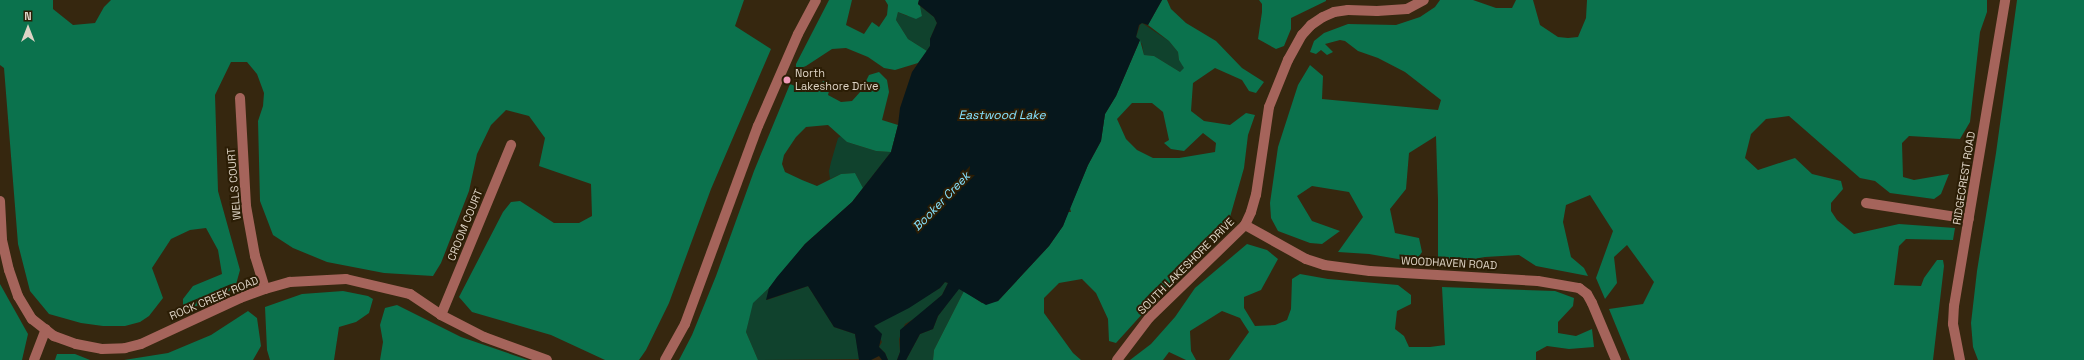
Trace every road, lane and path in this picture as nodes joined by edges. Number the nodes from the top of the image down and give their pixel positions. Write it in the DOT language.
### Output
graph roads {
  1 [pos="816,0"];
  2 [pos="1424,0"];
  3 [pos="2005,0"];
  4 [pos="240,98"];
  5 [pos="511,145"];
  6 [pos="0,201"];
  7 [pos="1866,203"];
  8 [pos="1969,219"];
  9 [pos="1245,225"];
  10 [pos="265,289"];
  11 [pos="441,315"];
  12 [pos="46,329"];
  13 [pos="34,360"];
  14 [pos="547,360"];
  15 [pos="665,360"];
  16 [pos="1118,360"];
  17 [pos="1616,360"];
  18 [pos="1960,360"];
  1 -- 15 [label="street"];
  2 -- 9 [label="street, SOUTH LAKESHORE DRIVE"];
  3 -- 8 [label="street, RIDGECREST ROAD"];
  4 -- 10 [label="street, WELLS COURT"];
  5 -- 11 [label="street, CROOM COURT"];
  6 -- 12 [label="street, ROCK CREEK ROAD"];
  7 -- 8 [label="street"];
  8 -- 18 [label="street, RIDGECREST ROAD"];
  9 -- 16 [label="street, SOUTH LAKESHORE DRIVE"];
  9 -- 17 [label="street, WOODHAVEN ROAD"];
  10 -- 11 [label="street, ROCK CREEK ROAD"];
  10 -- 12 [label="street, ROCK CREEK ROAD"];
  11 -- 14 [label="street, ROCK CREEK ROAD"];
  12 -- 13 [label="street"];
}
